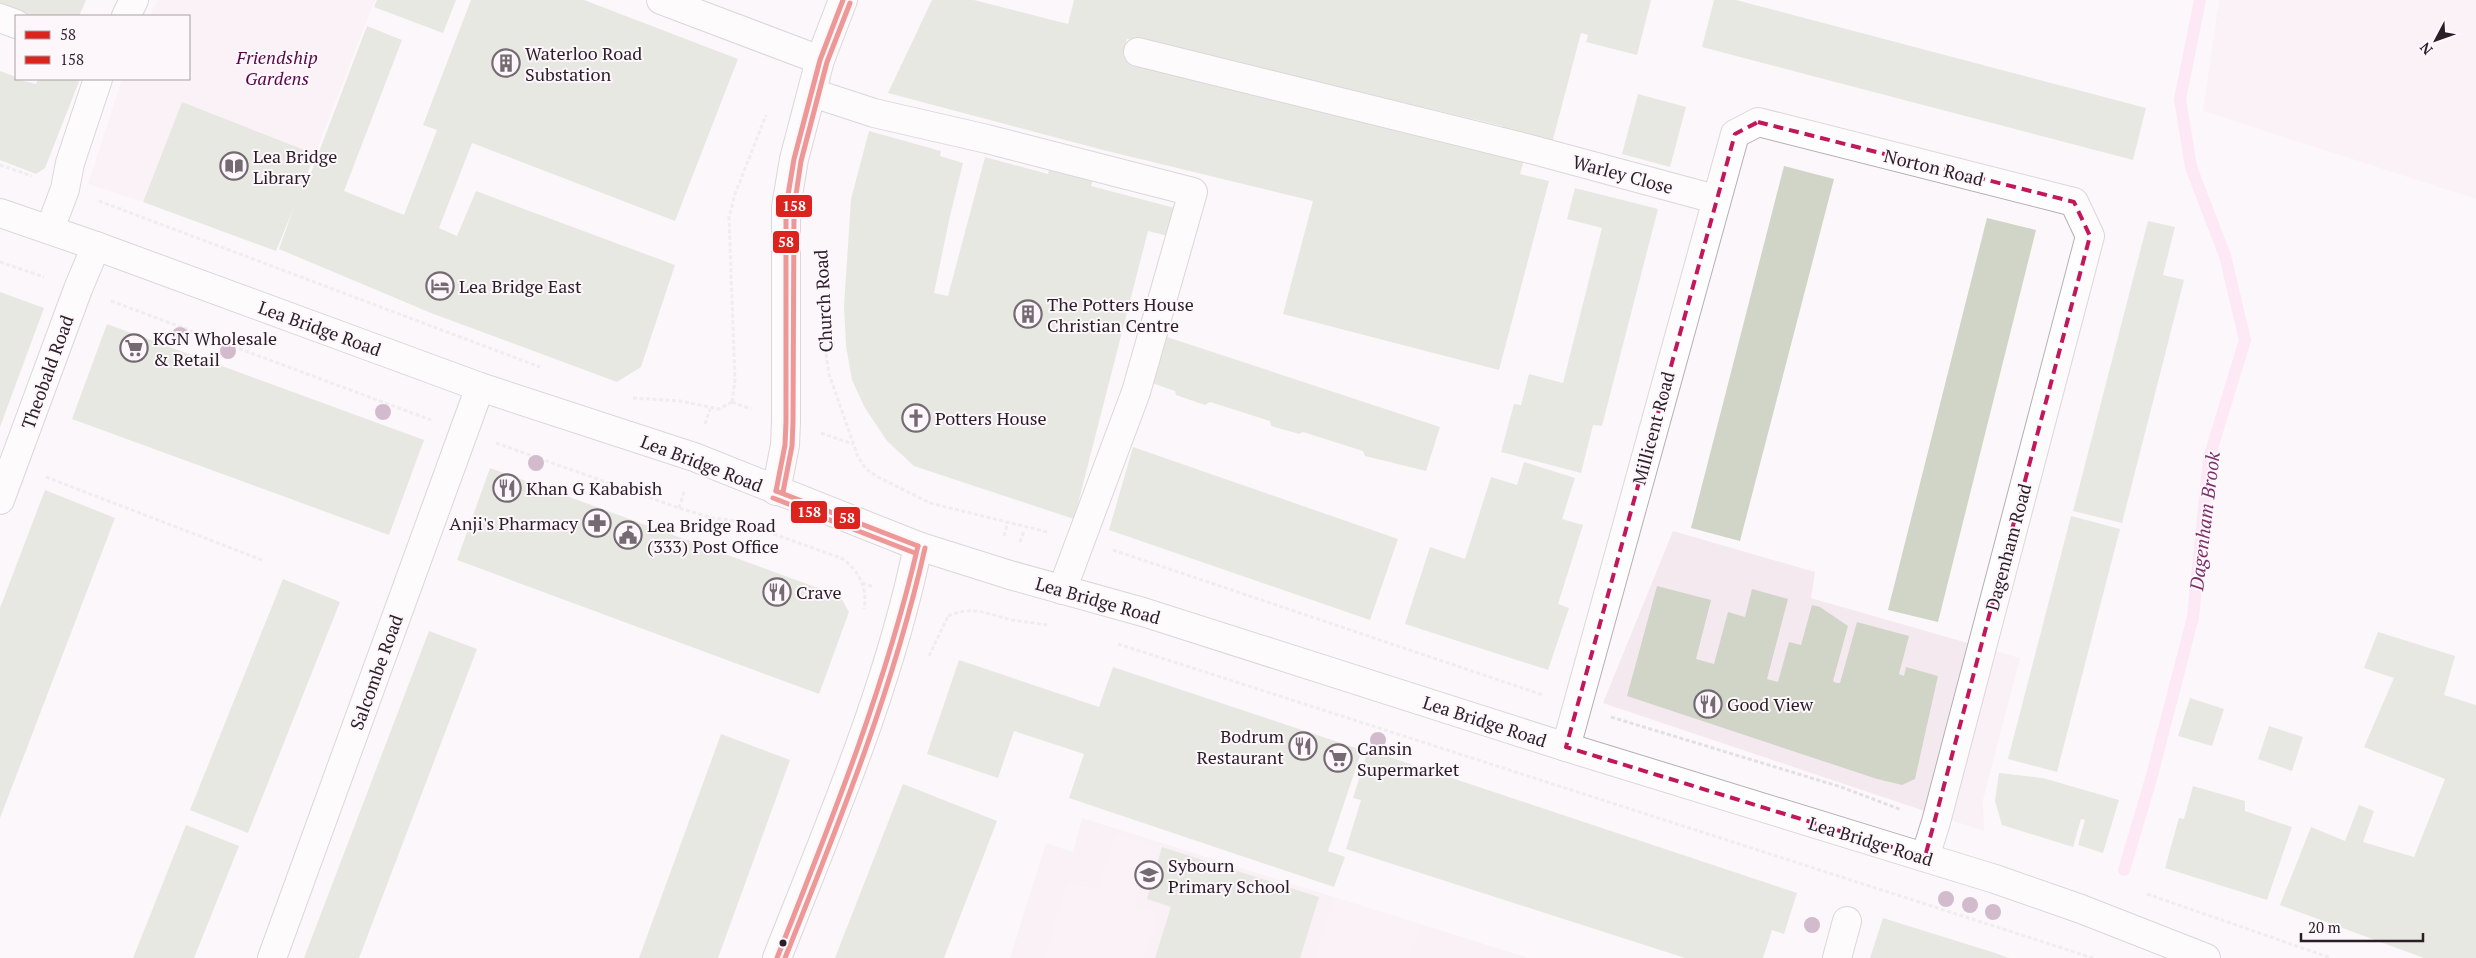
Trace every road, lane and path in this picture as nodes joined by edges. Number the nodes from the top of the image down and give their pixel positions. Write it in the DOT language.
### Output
graph roads {
  1 [pos="134,0"];
  2 [pos="661,0"];
  3 [pos="843,0"];
  4 [pos="126,15"];
  5 [pos="0,18"];
  6 [pos="15,24"];
  7 [pos="1138,52"];
  8 [pos="820,60"];
  9 [pos="98,80"];
  10 [pos="813,92"];
  11 [pos="770,106"];
  12 [pos="1758,122"];
  13 [pos="0,165"];
  14 [pos="65,189"];
  15 [pos="1715,199"];
  16 [pos="0,213"];
  17 [pos="50,229"];
  18 [pos="2090,236"];
  19 [pos="96,246"];
  20 [pos="0,262"];
  21 [pos="78,289"];
  22 [pos="824,337"];
  23 [pos="541,367"];
  24 [pos="480,386"];
  25 [pos="625,397"];
  26 [pos="732,402"];
  27 [pos="710,408"];
  28 [pos="750,409"];
  29 [pos="704,427"];
  30 [pos="464,432"];
  31 [pos="830,436"];
  32 [pos="853,444"];
  33 [pos="13,464"];
  34 [pos="776,491"];
  35 [pos="682,498"];
  36 [pos="0,500"];
  37 [pos="679,508"];
  38 [pos="1008,522"];
  39 [pos="1002,541"];
  40 [pos="1080,542"];
  41 [pos="918,546"];
  42 [pos="262,560"];
  43 [pos="868,585"];
  44 [pos="1062,590"];
  45 [pos="942,613"];
  46 [pos="948,616"];
  47 [pos="1056,626"];
  48 [pos="1111,642"];
  49 [pos="926,663"];
  50 [pos="1578,707"];
  51 [pos="1566,747"];
  52 [pos="1936,822"];
  53 [pos="1925,857"];
  54 [pos="2144,893"];
  55 [pos="1847,921"];
  56 [pos="272,958"];
  57 [pos="777,958"];
  58 [pos="1837,958"];
  59 [pos="2094,958"];
  60 [pos="2206,958"];
  61 [pos="2331,958"];
  1 -- 4 [label="main road"];
  2 -- 8 [label="main road"];
  3 -- 8 [label="main road, Church Road"];
  5 -- 6 [label="main road"];
  7 -- 15 [label="main road, Warley Close"];
  8 -- 10 [label="main road, Church Road"];
  9 -- 14 [label="main road"];
  10 -- 34 [label="main road, Church Road"];
  10 -- 40 [label="main road"];
  11 -- 26 [label="path"];
  12 -- 15 [label="main road, Millicent Road"];
  12 -- 18 [label="main road, Norton Road"];
  13 -- 14 [label="path"];
  14 -- 17 [label="main road"];
  14 -- 23 [label="path"];
  15 -- 50 [label="main road, Millicent Road"];
  16 -- 17 [label="main road, Lea Bridge Road"];
  17 -- 19 [label="main road, Lea Bridge Road"];
  18 -- 52 [label="main road, Dagenham Road"];
  19 -- 21 [label="main road, Theobald Road"];
  19 -- 24 [label="main road, Lea Bridge Road"];
  20 -- 21 [label="path"];
  21 -- 30 [label="path"];
  21 -- 33 [label="main road, Theobald Road"];
  22 -- 32 [label="path, Church Road"];
  24 -- 30 [label="main road, Salcombe Road"];
  24 -- 34 [label="main road, Lea Bridge Road"];
  25 -- 27 [label="path"];
  26 -- 27 [label="path"];
  26 -- 28 [label="path"];
  27 -- 29 [label="path"];
  30 -- 37 [label="path"];
  30 -- 56 [label="main road, Salcombe Road"];
  31 -- 32 [label="path"];
  32 -- 38 [label="path, Lea Bridge Road"];
  33 -- 36 [label="main road, Theobald Road"];
  33 -- 42 [label="path"];
  34 -- 41 [label="main road, Lea Bridge Road"];
  35 -- 37 [label="path"];
  37 -- 43 [label="path"];
  38 -- 39 [label="path"];
  38 -- 40 [label="path, Lea Bridge Road"];
  40 -- 44 [label="main road"];
  40 -- 50 [label="path, Lea Bridge Road"];
  41 -- 44 [label="main road, Lea Bridge Road"];
  41 -- 57 [label="main road"];
  44 -- 51 [label="main road, Lea Bridge Road"];
  45 -- 46 [label="path"];
  46 -- 47 [label="path, Lea Bridge Road"];
  46 -- 49 [label="path"];
  48 -- 59 [label="path, Lea Bridge Road"];
  50 -- 51 [label="main road, Millicent Road"];
  50 -- 52 [label="path, Lea Bridge Road"];
  51 -- 53 [label="main road, Lea Bridge Road"];
  52 -- 53 [label="main road, Dagenham Road"];
  53 -- 60 [label="main road, Lea Bridge Road"];
  54 -- 61 [label="path"];
  55 -- 58 [label="main road"];
}
